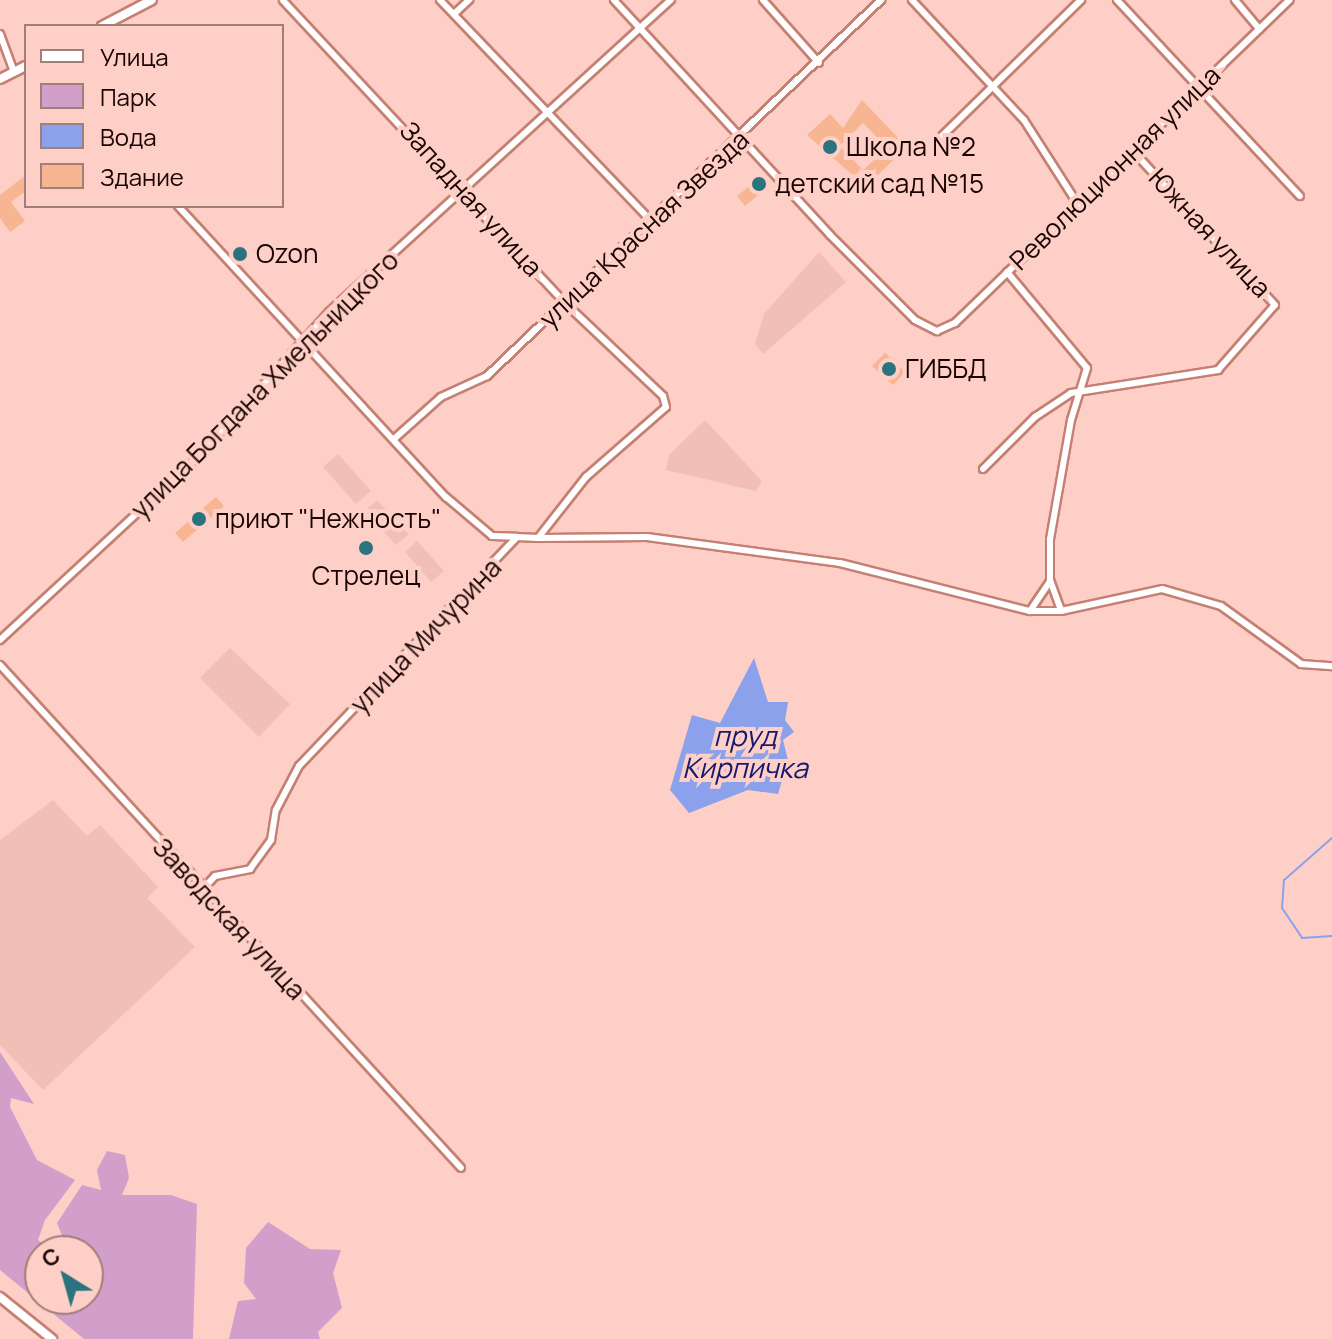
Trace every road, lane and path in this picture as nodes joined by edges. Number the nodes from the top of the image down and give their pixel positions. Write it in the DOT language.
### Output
graph roads {
  1 [pos="152,0"];
  2 [pos="283,0"];
  3 [pos="440,0"];
  4 [pos="469,0"];
  5 [pos="614,0"];
  6 [pos="671,0"];
  7 [pos="763,0"];
  8 [pos="881,0"];
  9 [pos="912,0"];
  10 [pos="1081,0"];
  11 [pos="1117,0"];
  12 [pos="1235,0"];
  13 [pos="1290,0"];
  14 [pos="454,14"];
  15 [pos="106,24"];
  16 [pos="639,28"];
  17 [pos="1259,29"];
  18 [pos="0,34"];
  19 [pos="819,63"];
  20 [pos="24,67"];
  21 [pos="14,72"];
  22 [pos="0,79"];
  23 [pos="995,86"];
  24 [pos="1199,88"];
  25 [pos="550,113"];
  26 [pos="740,138"];
  27 [pos="939,139"];
  28 [pos="1133,151"];
  29 [pos="465,191"];
  30 [pos="1300,196"];
  31 [pos="1077,203"];
  32 [pos="180,208"];
  33 [pos="651,221"];
  34 [pos="1007,272"];
  35 [pos="566,304"];
  36 [pos="305,340"];
  37 [pos="1081,392"];
  38 [pos="394,439"];
  39 [pos="983,469"];
  40 [pos="517,537"];
  41 [pos="538,538"];
  42 [pos="1050,580"];
  43 [pos="1030,611"];
  44 [pos="1061,611"];
  45 [pos="0,640"];
  46 [pos="0,665"];
  47 [pos="1332,666"];
  48 [pos="202,890"];
  49 [pos="461,1168"];
  50 [pos="0,1297"];
  51 [pos="52,1339"];
  1 -- 15 [label="street"];
  2 -- 29 [label="street, Западная улица"];
  3 -- 14 [label="street"];
  4 -- 14 [label="street"];
  5 -- 16 [label="street"];
  6 -- 16 [label="street, улица Богдана Хмельницкого"];
  7 -- 19 [label="street"];
  8 -- 19 [label="street, улица Красная Звезда"];
  9 -- 23 [label="street"];
  10 -- 23 [label="street"];
  11 -- 24 [label="street"];
  12 -- 17 [label="street"];
  13 -- 17 [label="street, Революционная улица"];
  14 -- 25 [label="street"];
  16 -- 25 [label="street, улица Богдана Хмельницкого"];
  16 -- 26 [label="street"];
  17 -- 24 [label="street, Революционная улица"];
  18 -- 21 [label="street"];
  19 -- 26 [label="street, улица Красная Звезда"];
  20 -- 21 [label="street"];
  21 -- 22 [label="street"];
  23 -- 27 [label="street"];
  23 -- 31 [label="street"];
  24 -- 28 [label="street, Революционная улица"];
  24 -- 30 [label="street"];
  25 -- 29 [label="street, улица Богдана Хмельницкого"];
  25 -- 33 [label="street"];
  26 -- 33 [label="street, улица Красная Звезда"];
  26 -- 34 [label="street, Революционная улица"];
  28 -- 31 [label="street, Революционная улица"];
  28 -- 37 [label="street, Южная улица"];
  29 -- 35 [label="street, Западная улица"];
  29 -- 36 [label="street, улица Богдана Хмельницкого"];
  31 -- 34 [label="street, Революционная улица"];
  32 -- 36 [label="street"];
  33 -- 35 [label="street, улица Красная Звезда"];
  34 -- 37 [label="street"];
  35 -- 38 [label="street, улица Красная Звезда"];
  35 -- 41 [label="street, Западная улица"];
  36 -- 38 [label="street"];
  36 -- 45 [label="street, улица Богдана Хмельницкого"];
  37 -- 39 [label="street, Южная улица"];
  37 -- 42 [label="street"];
  38 -- 40 [label="street"];
  40 -- 41 [label="street, улица Мичурина"];
  40 -- 48 [label="street, улица Мичурина"];
  41 -- 43 [label="street, улица Мичурина"];
  42 -- 43 [label="street"];
  42 -- 44 [label="street"];
  43 -- 44 [label="street, улица Мичурина"];
  44 -- 47 [label="street, улица Мичурина"];
  46 -- 48 [label="street, Заводская улица"];
  48 -- 49 [label="street, Заводская улица"];
  50 -- 51 [label="street"];
}
